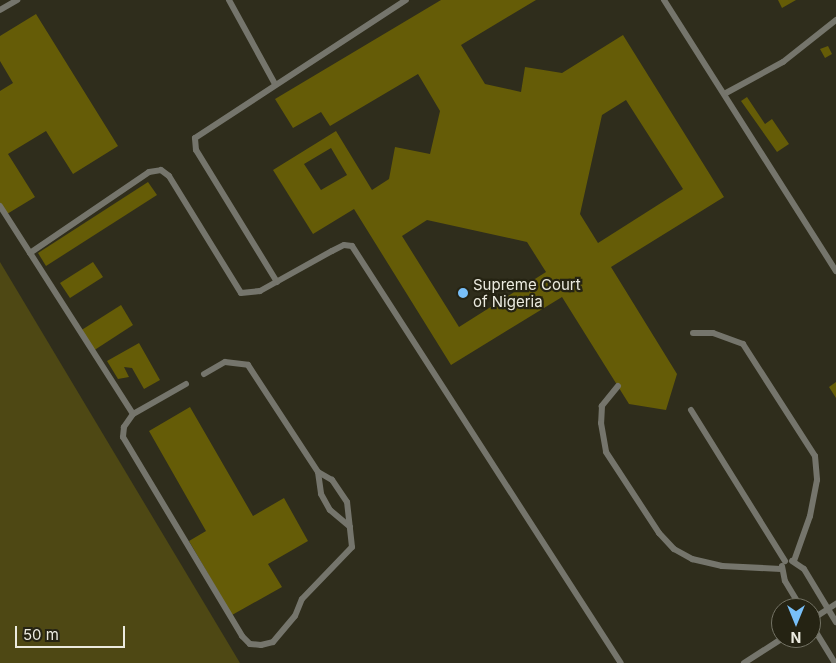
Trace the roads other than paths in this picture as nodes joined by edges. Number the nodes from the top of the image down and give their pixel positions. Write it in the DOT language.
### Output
graph roads {
  1 [pos="17,0"];
  2 [pos="229,0"];
  3 [pos="406,0"];
  4 [pos="664,0"];
  5 [pos="0,10"];
  6 [pos="836,20"];
  7 [pos="276,84"];
  8 [pos="726,93"];
  9 [pos="0,206"];
  10 [pos="30,253"];
  11 [pos="836,271"];
  12 [pos="277,282"];
  13 [pos="693,333"];
  14 [pos="204,374"];
  15 [pos="186,384"];
  16 [pos="618,386"];
  17 [pos="691,410"];
  18 [pos="133,414"];
  19 [pos="318,472"];
  20 [pos="350,527"];
  21 [pos="785,561"];
  22 [pos="794,561"];
  23 [pos="781,569"];
  24 [pos="796,598"];
  25 [pos="836,604"];
  26 [pos="828,609"];
  27 [pos="821,614"];
  28 [pos="836,622"];
  29 [pos="821,639"];
  30 [pos="771,646"];
  31 [pos="621,663"];
  32 [pos="744,663"];
  33 [pos="835,663"];
  1 -- 5 [label="lane"];
  2 -- 7 [label="lane"];
  3 -- 7 [label="lane"];
  4 -- 8 [label="lane"];
  6 -- 8 [label="lane"];
  7 -- 12 [label="lane"];
  8 -- 11 [label="lane"];
  9 -- 10 [label="lane"];
  10 -- 12 [label="lane"];
  10 -- 18 [label="lane"];
  12 -- 31 [label="lane"];
  13 -- 22 [label="lane"];
  14 -- 19 [label="lane"];
  15 -- 18 [label="lane"];
  16 -- 23 [label="lane"];
  17 -- 21 [label="lane"];
  18 -- 20 [label="lane"];
  19 -- 20 [label="lane"];
  19 -- 20 [label="lane"];
  21 -- 22 [label="lane"];
  21 -- 23 [label="lane"];
  22 -- 26 [label="lane"];
  23 -- 24 [label="lane"];
  25 -- 26 [label="lane"];
  26 -- 27 [label="lane"];
  26 -- 28 [label="lane"];
  29 -- 33 [label="lane"];
  30 -- 32 [label="lane"];
}
